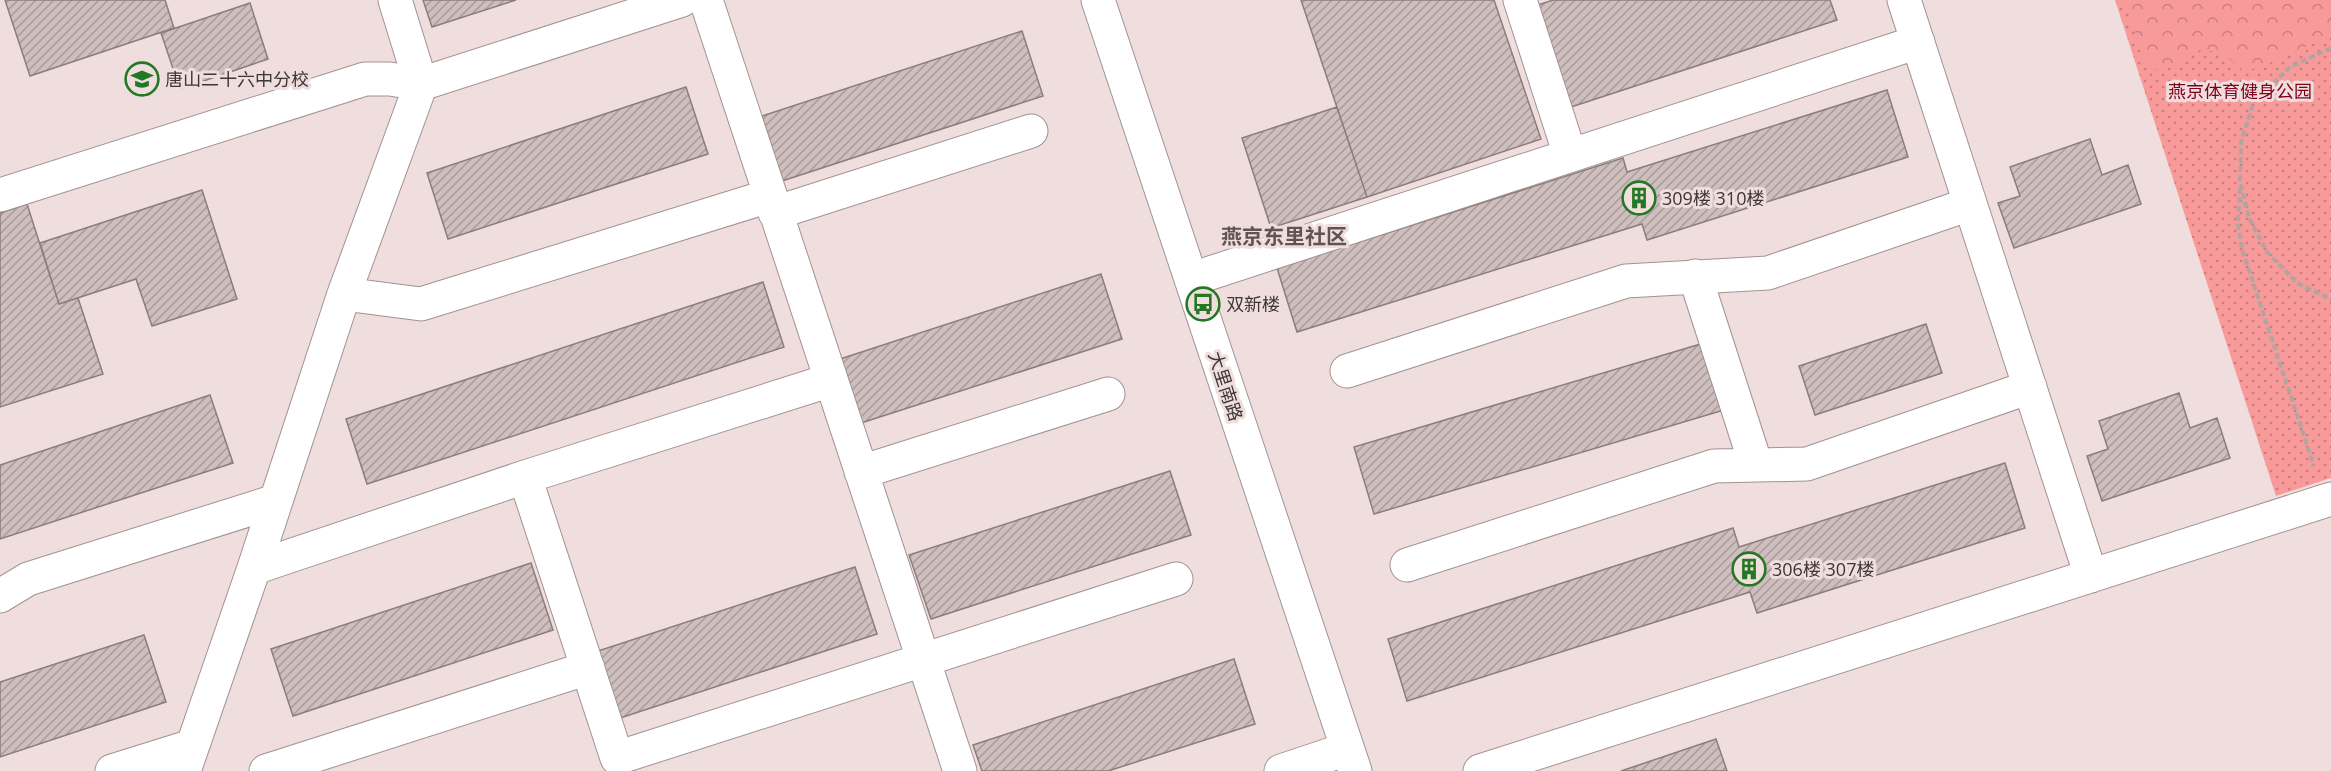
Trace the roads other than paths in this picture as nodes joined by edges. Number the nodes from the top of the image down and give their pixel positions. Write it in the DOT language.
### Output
graph roads {
  1 [pos="395,0"];
  2 [pos="682,0"];
  3 [pos="706,0"];
  4 [pos="1098,0"];
  5 [pos="1520,0"];
  6 [pos="1904,0"];
  7 [pos="1918,42"];
  8 [pos="421,84"];
  9 [pos="1031,131"];
  10 [pos="1570,155"];
  11 [pos="0,195"];
  12 [pos="1970,204"];
  13 [pos="772,205"];
  14 [pos="1201,276"];
  15 [pos="1695,276"];
  16 [pos="344,294"];
  17 [pos="1347,371"];
  18 [pos="831,380"];
  19 [pos="2030,387"];
  20 [pos="1108,394"];
  21 [pos="1756,465"];
  22 [pos="861,472"];
  23 [pos="525,477"];
  24 [pos="2328,500"];
  25 [pos="276,501"];
  26 [pos="1407,565"];
  27 [pos="254,568"];
  28 [pos="2091,576"];
  29 [pos="1176,579"];
  30 [pos="0,596"];
  31 [pos="923,660"];
  32 [pos="588,668"];
  33 [pos="188,758"];
  34 [pos="1351,760"];
  35 [pos="112,771"];
  36 [pos="266,771"];
  37 [pos="960,771"];
  38 [pos="1281,771"];
  39 [pos="1480,771"];
  1 -- 8 [label="street"];
  2 -- 8 [label="street"];
  3 -- 13 [label="street"];
  4 -- 34 [label="street, 大里南路"];
  5 -- 10 [label="street"];
  6 -- 7 [label="street"];
  7 -- 10 [label="street"];
  7 -- 12 [label="street"];
  8 -- 11 [label="street"];
  8 -- 16 [label="street"];
  9 -- 13 [label="street"];
  10 -- 14 [label="street"];
  12 -- 15 [label="street"];
  12 -- 19 [label="street"];
  13 -- 16 [label="street"];
  13 -- 18 [label="street"];
  15 -- 17 [label="street"];
  15 -- 21 [label="street"];
  16 -- 25 [label="street"];
  18 -- 22 [label="street"];
  18 -- 23 [label="street"];
  19 -- 21 [label="street"];
  19 -- 28 [label="street"];
  20 -- 22 [label="street"];
  21 -- 26 [label="street"];
  22 -- 31 [label="street"];
  23 -- 27 [label="street"];
  23 -- 32 [label="street"];
  24 -- 28 [label="street"];
  25 -- 27 [label="street"];
  25 -- 30 [label="street"];
  27 -- 33 [label="street"];
  28 -- 39 [label="street"];
  29 -- 31 [label="street"];
  31 -- 32 [label="street"];
  31 -- 37 [label="street"];
  32 -- 36 [label="street"];
  33 -- 35 [label="street"];
  34 -- 38 [label="street"];
}
